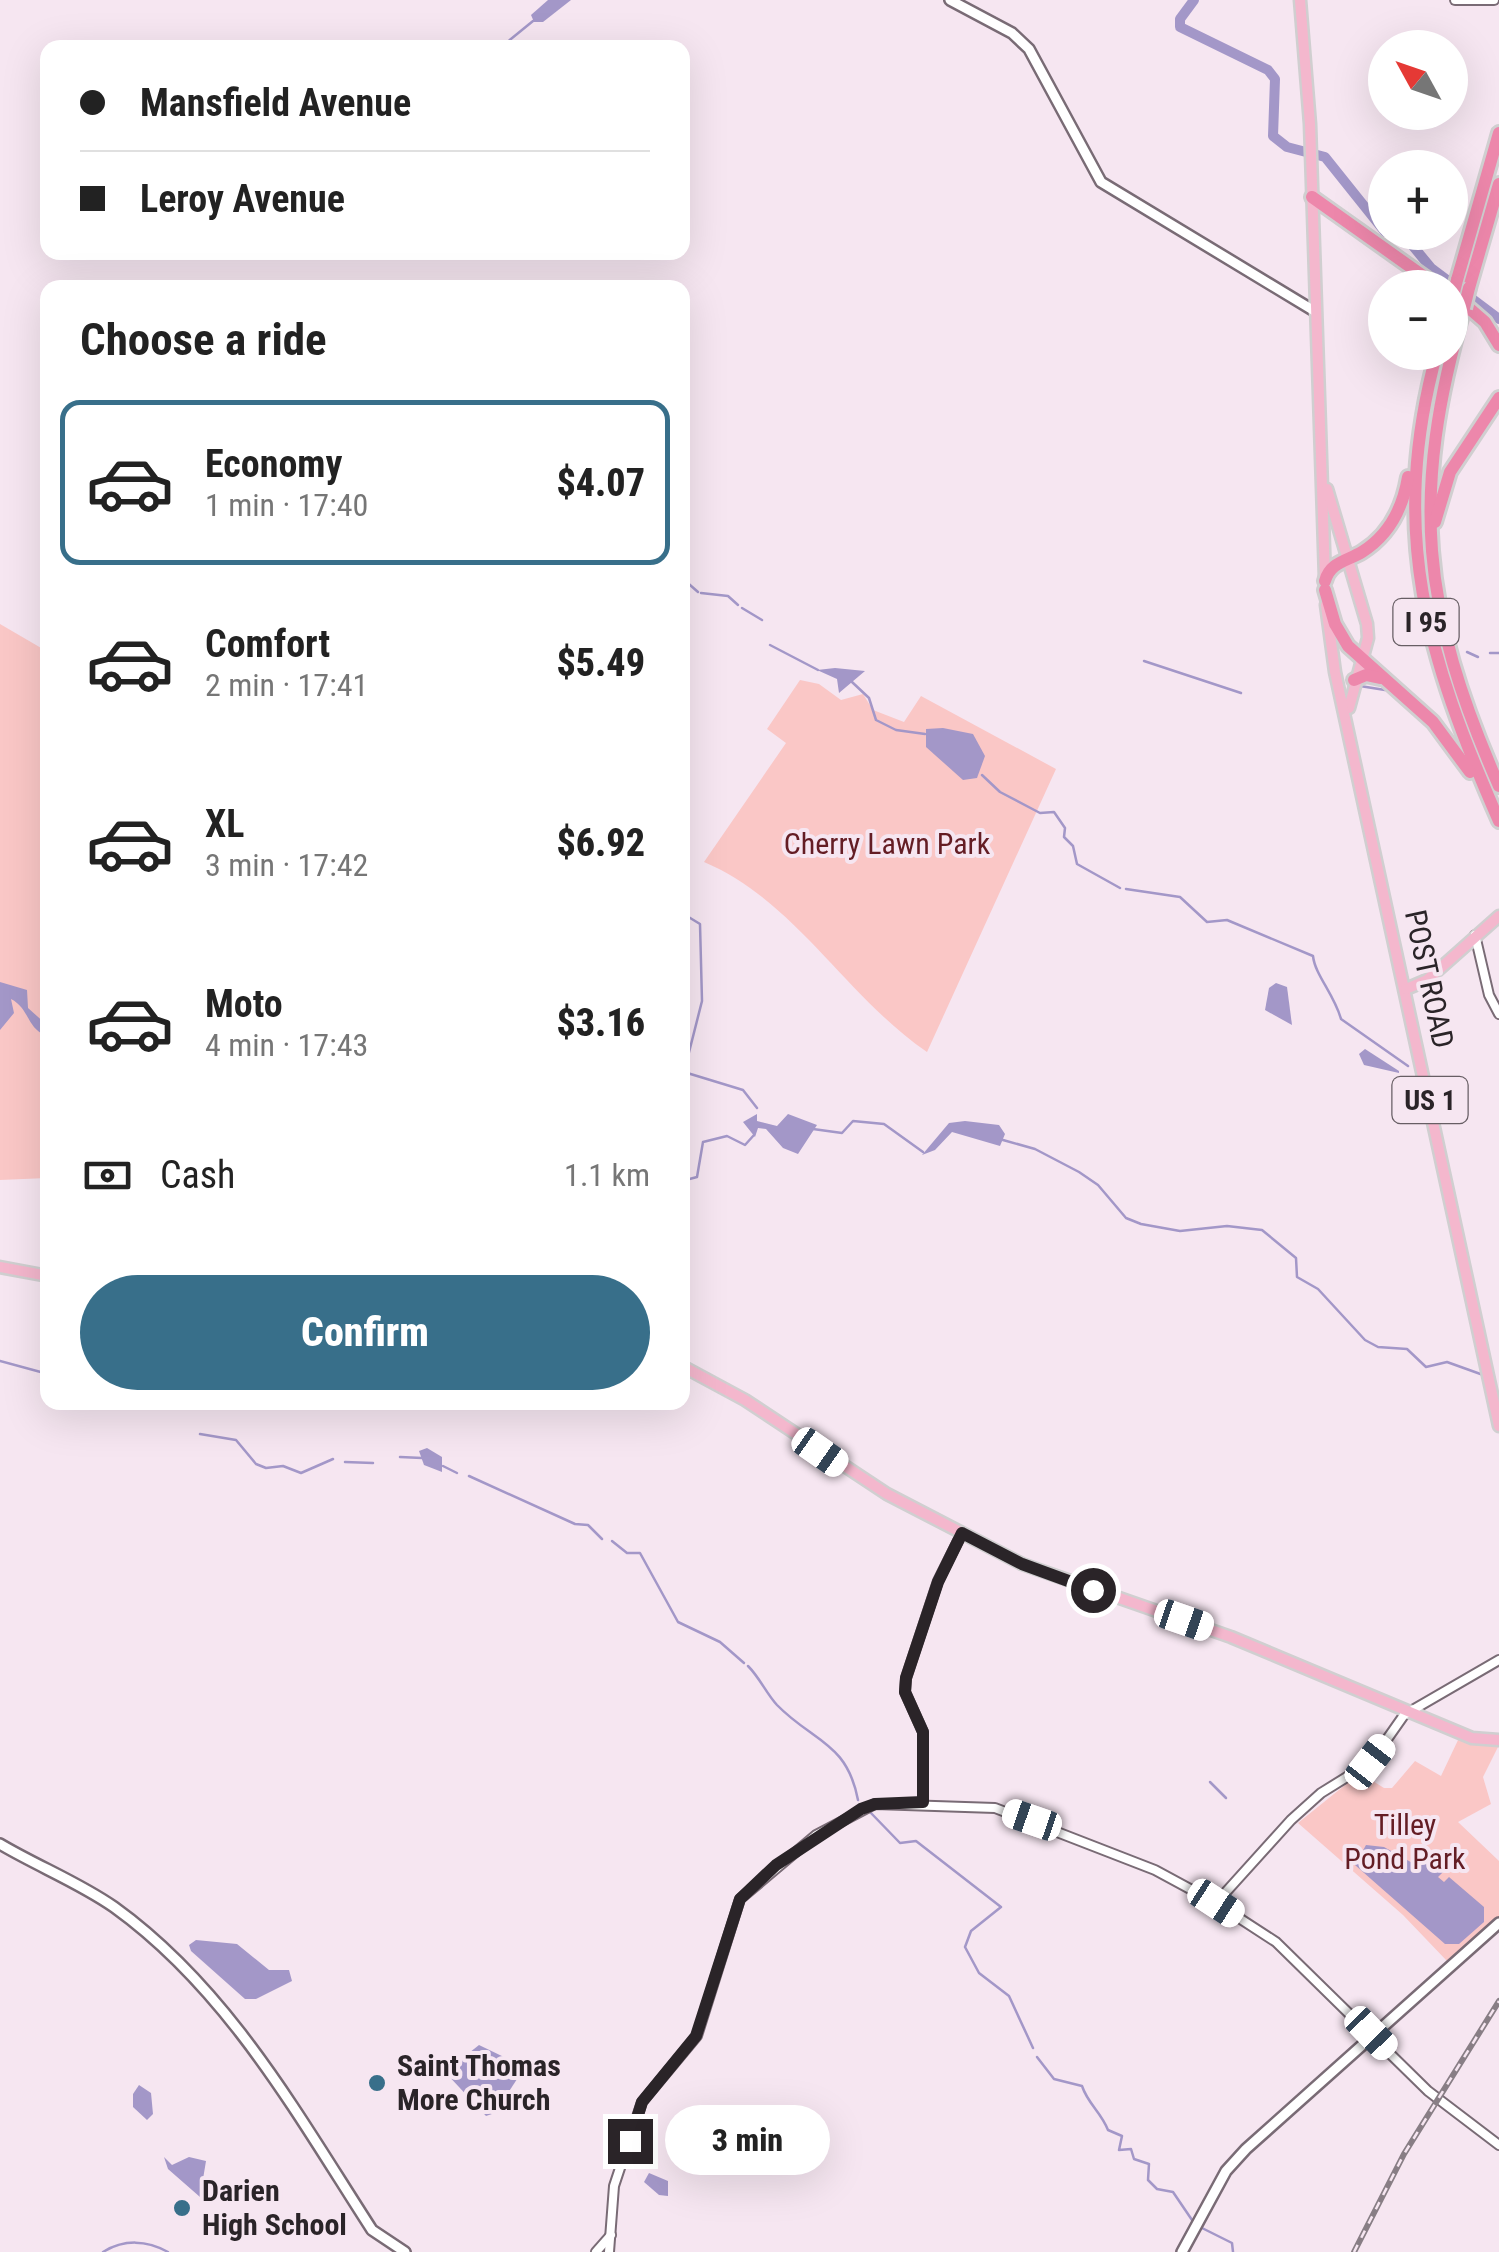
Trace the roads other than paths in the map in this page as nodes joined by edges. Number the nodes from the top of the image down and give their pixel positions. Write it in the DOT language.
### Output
graph roads {
  1 [pos="950,0"];
  2 [pos="1300,0"];
  3 [pos="1455,0"];
  4 [pos="1494,0"];
  5 [pos="1499,134"];
  6 [pos="1499,184"];
  7 [pos="1312,197"];
  8 [pos="1312,214"];
  9 [pos="1349,224"];
  10 [pos="1414,270"];
  11 [pos="1467,270"];
  12 [pos="1468,273"];
  13 [pos="1468,310"];
  14 [pos="1316,312"];
  15 [pos="1499,345"];
  16 [pos="1433,370"];
  17 [pos="1444,370"];
  18 [pos="1499,398"];
  19 [pos="1423,411"];
  20 [pos="1322,446"];
  21 [pos="1346,560"];
  22 [pos="1325,586"];
  23 [pos="1440,625"];
  24 [pos="1362,661"];
  25 [pos="1354,680"];
  26 [pos="1387,681"];
  27 [pos="1462,698"];
  28 [pos="1348,719"];
  29 [pos="1499,770"];
  30 [pos="1499,786"];
  31 [pos="1499,821"];
  32 [pos="1499,916"];
  33 [pos="1475,935"];
  34 [pos="1406,988"];
  35 [pos="1499,1014"];
  36 [pos="0,1267"];
  37 [pos="40,1274"];
  38 [pos="690,1370"];
  39 [pos="1499,1426"];
  40 [pos="962,1533"];
  41 [pos="1499,1660"];
  42 [pos="1410,1710"];
  43 [pos="1499,1740"];
  44 [pos="923,1802"];
  45 [pos="0,1844"];
  46 [pos="1216,1903"];
  47 [pos="1499,1923"];
  48 [pos="1371,2033"];
  49 [pos="1499,2145"];
  50 [pos="611,2235"];
  51 [pos="405,2252"];
  52 [pos="596,2252"];
  53 [pos="609,2252"];
  54 [pos="1182,2252"];
  1 -- 14 [label="main road"];
  2 -- 7 [label="main road, US 1"];
  3 -- 4 [label="street"];
  5 -- 11 [label="highway, I 95"];
  6 -- 12 [label="highway, I 95"];
  7 -- 8 [label="main road, POST ROAD / US 1"];
  7 -- 9 [label="highway"];
  8 -- 9 [label="highway"];
  8 -- 14 [label="main road, POST ROAD / US 1"];
  9 -- 10 [label="highway"];
  13 -- 15 [label="highway"];
  14 -- 20 [label="main road, POST ROAD / US 1"];
  16 -- 19 [label="highway, I 95"];
  17 -- 23 [label="highway, I 95"];
  18 -- 23 [label="highway"];
  19 -- 21 [label="highway"];
  19 -- 31 [label="highway, I 95"];
  20 -- 21 [label="main road, POST ROAD / US 1"];
  20 -- 22 [label="main road, POST ROAD / US 1"];
  21 -- 22 [label="highway"];
  21 -- 24 [label="main road, POST ROAD / US 1"];
  22 -- 24 [label="highway"];
  22 -- 28 [label="main road, POST ROAD / US 1"];
  23 -- 27 [label="highway, I 95"];
  24 -- 25 [label="main road, POST ROAD / US 1"];
  24 -- 26 [label="highway"];
  25 -- 26 [label="highway"];
  25 -- 28 [label="main road, POST ROAD / US 1"];
  26 -- 31 [label="highway"];
  27 -- 29 [label="highway"];
  27 -- 30 [label="highway, I 95"];
  28 -- 34 [label="main road, POST ROAD / US 1"];
  32 -- 33 [label="main road"];
  33 -- 34 [label="main road"];
  33 -- 35 [label="street"];
  34 -- 39 [label="main road, POST ROAD / US 1"];
  36 -- 37 [label="main road"];
  38 -- 40 [label="main road"];
  40 -- 42 [label="main road"];
  40 -- 44 [label="street"];
  41 -- 42 [label="street"];
  42 -- 43 [label="main road"];
  42 -- 46 [label="street"];
  44 -- 46 [label="street"];
  44 -- 50 [label="street"];
  45 -- 51 [label="main road"];
  46 -- 48 [label="street"];
  47 -- 48 [label="main road"];
  48 -- 49 [label="street"];
  48 -- 54 [label="main road"];
  50 -- 52 [label="street"];
  50 -- 53 [label="street"];
}
